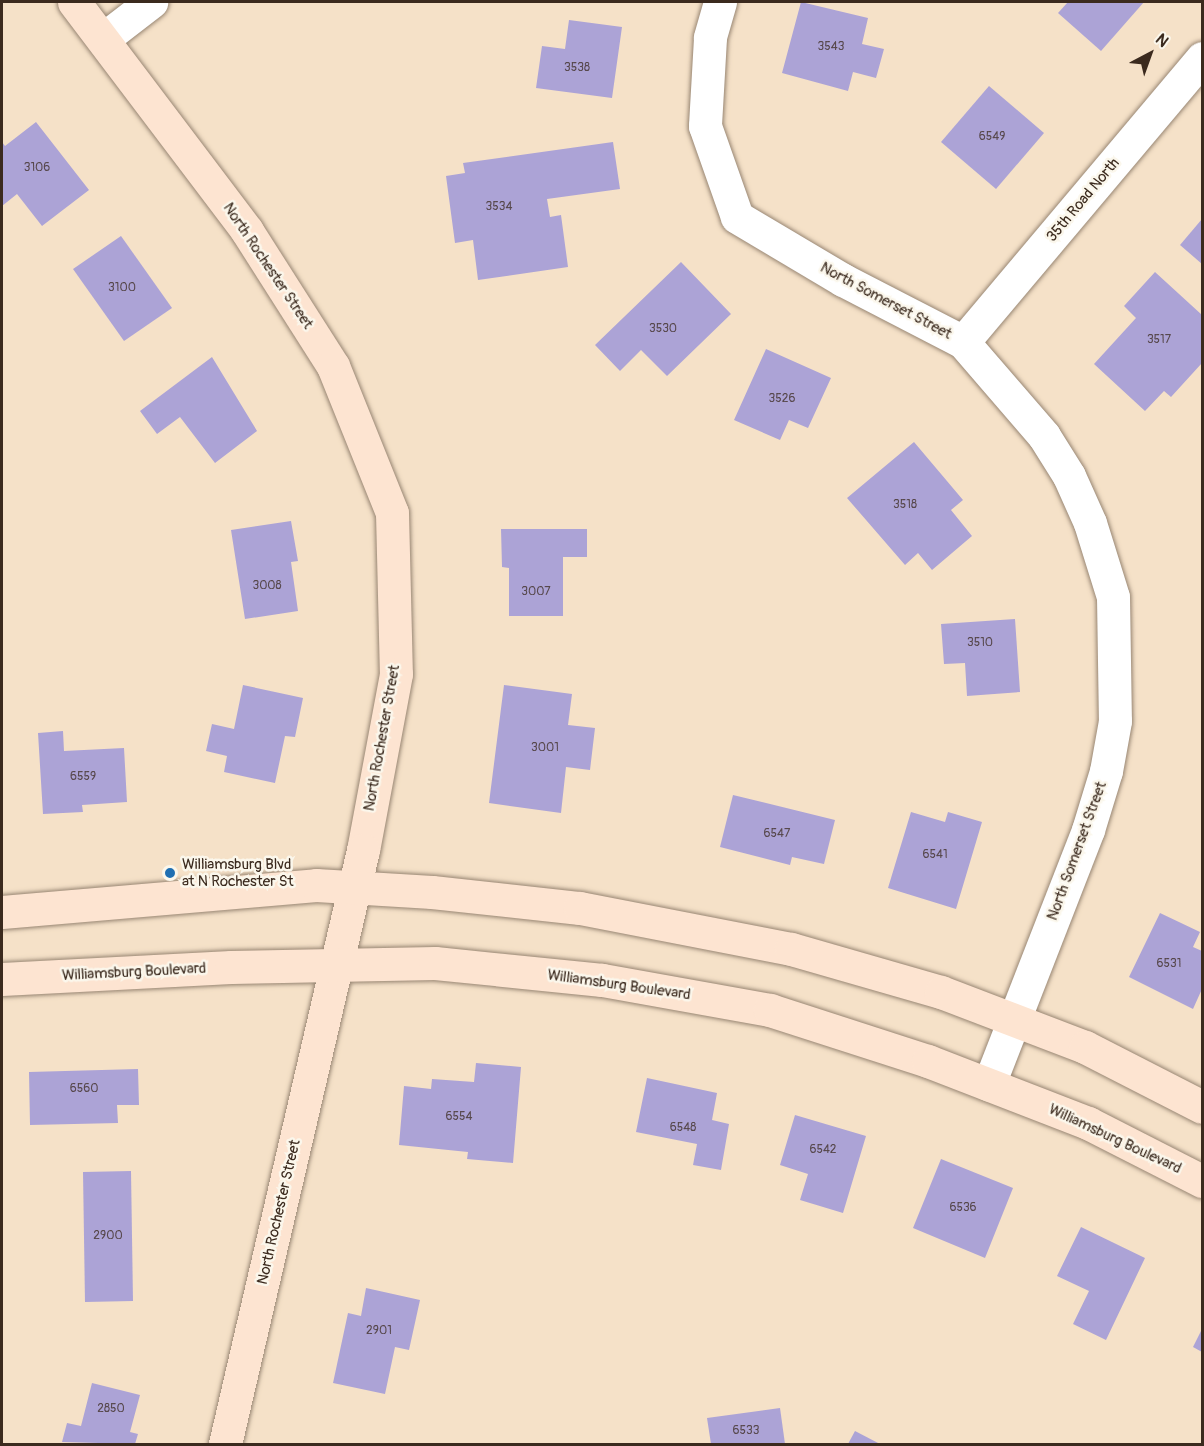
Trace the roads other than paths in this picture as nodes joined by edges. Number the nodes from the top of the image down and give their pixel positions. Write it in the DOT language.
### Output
graph roads {
  1 [pos="74,2"];
  2 [pos="151,2"];
  3 [pos="720,2"];
  4 [pos="103,39"];
  5 [pos="1203,58"];
  6 [pos="963,342"];
  7 [pos="354,887"];
  8 [pos="2,912"];
  9 [pos="336,964"];
  10 [pos="2,979"];
  11 [pos="1014,1020"];
  12 [pos="989,1084"];
  13 [pos="1203,1107"];
  14 [pos="1203,1181"];
  15 [pos="225,1444"];
  1 -- 4 [label="main road, North Rochester Street"];
  2 -- 4 [label="street"];
  3 -- 6 [label="street, North Somerset Street"];
  4 -- 7 [label="main road, North Rochester Street"];
  5 -- 6 [label="street, 35th Road North"];
  6 -- 11 [label="street, North Somerset Street"];
  7 -- 8 [label="main road"];
  7 -- 9 [label="main road, North Rochester Street"];
  7 -- 11 [label="main road"];
  9 -- 10 [label="main road, Williamsburg Boulevard"];
  9 -- 12 [label="main road, Williamsburg Boulevard"];
  9 -- 15 [label="main road, North Rochester Street"];
  11 -- 12 [label="street, North Somerset Street"];
  11 -- 13 [label="main road"];
  12 -- 14 [label="main road, Williamsburg Boulevard"];
}
